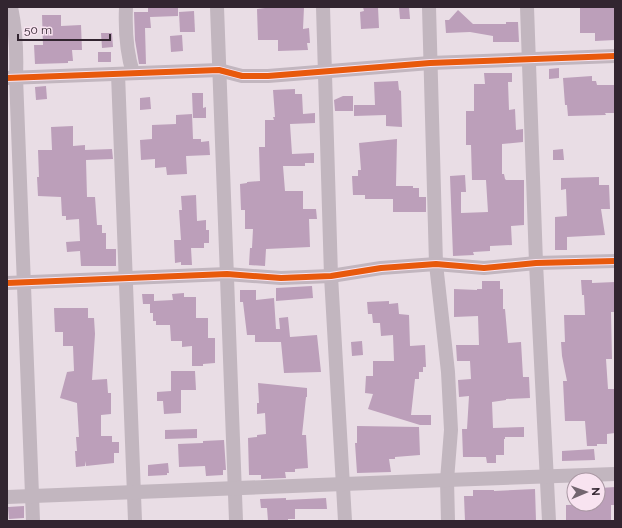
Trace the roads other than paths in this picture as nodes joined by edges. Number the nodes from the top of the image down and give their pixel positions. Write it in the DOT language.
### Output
graph roads {
  1 [pos="11,7"];
  2 [pos="126,7"];
  3 [pos="217,7"];
  4 [pos="323,7"];
  5 [pos="429,7"];
  6 [pos="527,7"];
  7 [pos="615,56"];
  8 [pos="529,59"];
  9 [pos="430,63"];
  10 [pos="219,70"];
  11 [pos="325,71"];
  12 [pos="133,73"];
  13 [pos="118,74"];
  14 [pos="12,77"];
  15 [pos="615,260"];
  16 [pos="536,263"];
  17 [pos="436,264"];
  18 [pos="227,274"];
  19 [pos="331,276"];
  20 [pos="126,278"];
  21 [pos="7,283"];
  22 [pos="24,283"];
  23 [pos="615,474"];
  24 [pos="548,477"];
  25 [pos="447,480"];
  26 [pos="344,485"];
  27 [pos="235,489"];
  28 [pos="134,493"];
  29 [pos="32,497"];
  30 [pos="7,498"];
  31 [pos="33,521"];
  32 [pos="135,521"];
  33 [pos="236,521"];
  34 [pos="346,521"];
  35 [pos="448,521"];
  36 [pos="549,521"];
  1 -- 14 [label="street"];
  2 -- 12 [label="street"];
  3 -- 10 [label="street"];
  4 -- 11 [label="street"];
  5 -- 9 [label="street"];
  6 -- 8 [label="street"];
  7 -- 8 [label="street"];
  8 -- 9 [label="street"];
  8 -- 16 [label="street"];
  9 -- 11 [label="street"];
  9 -- 17 [label="street"];
  10 -- 11 [label="street"];
  10 -- 12 [label="street"];
  10 -- 18 [label="street"];
  11 -- 19 [label="street"];
  12 -- 13 [label="street"];
  13 -- 14 [label="street"];
  13 -- 20 [label="street"];
  14 -- 22 [label="street"];
  15 -- 16 [label="street"];
  16 -- 17 [label="street"];
  16 -- 24 [label="street"];
  17 -- 19 [label="street"];
  17 -- 25 [label="street"];
  18 -- 19 [label="street"];
  18 -- 20 [label="street"];
  18 -- 27 [label="street"];
  19 -- 26 [label="street"];
  20 -- 22 [label="street"];
  20 -- 28 [label="street"];
  21 -- 22 [label="street"];
  22 -- 29 [label="street"];
  23 -- 24 [label="street"];
  24 -- 25 [label="street"];
  24 -- 36 [label="street"];
  25 -- 26 [label="street"];
  25 -- 35 [label="street"];
  26 -- 27 [label="street"];
  26 -- 34 [label="street"];
  27 -- 28 [label="street"];
  27 -- 33 [label="street"];
  28 -- 29 [label="street"];
  28 -- 32 [label="street"];
  29 -- 30 [label="street"];
  29 -- 31 [label="street"];
}
